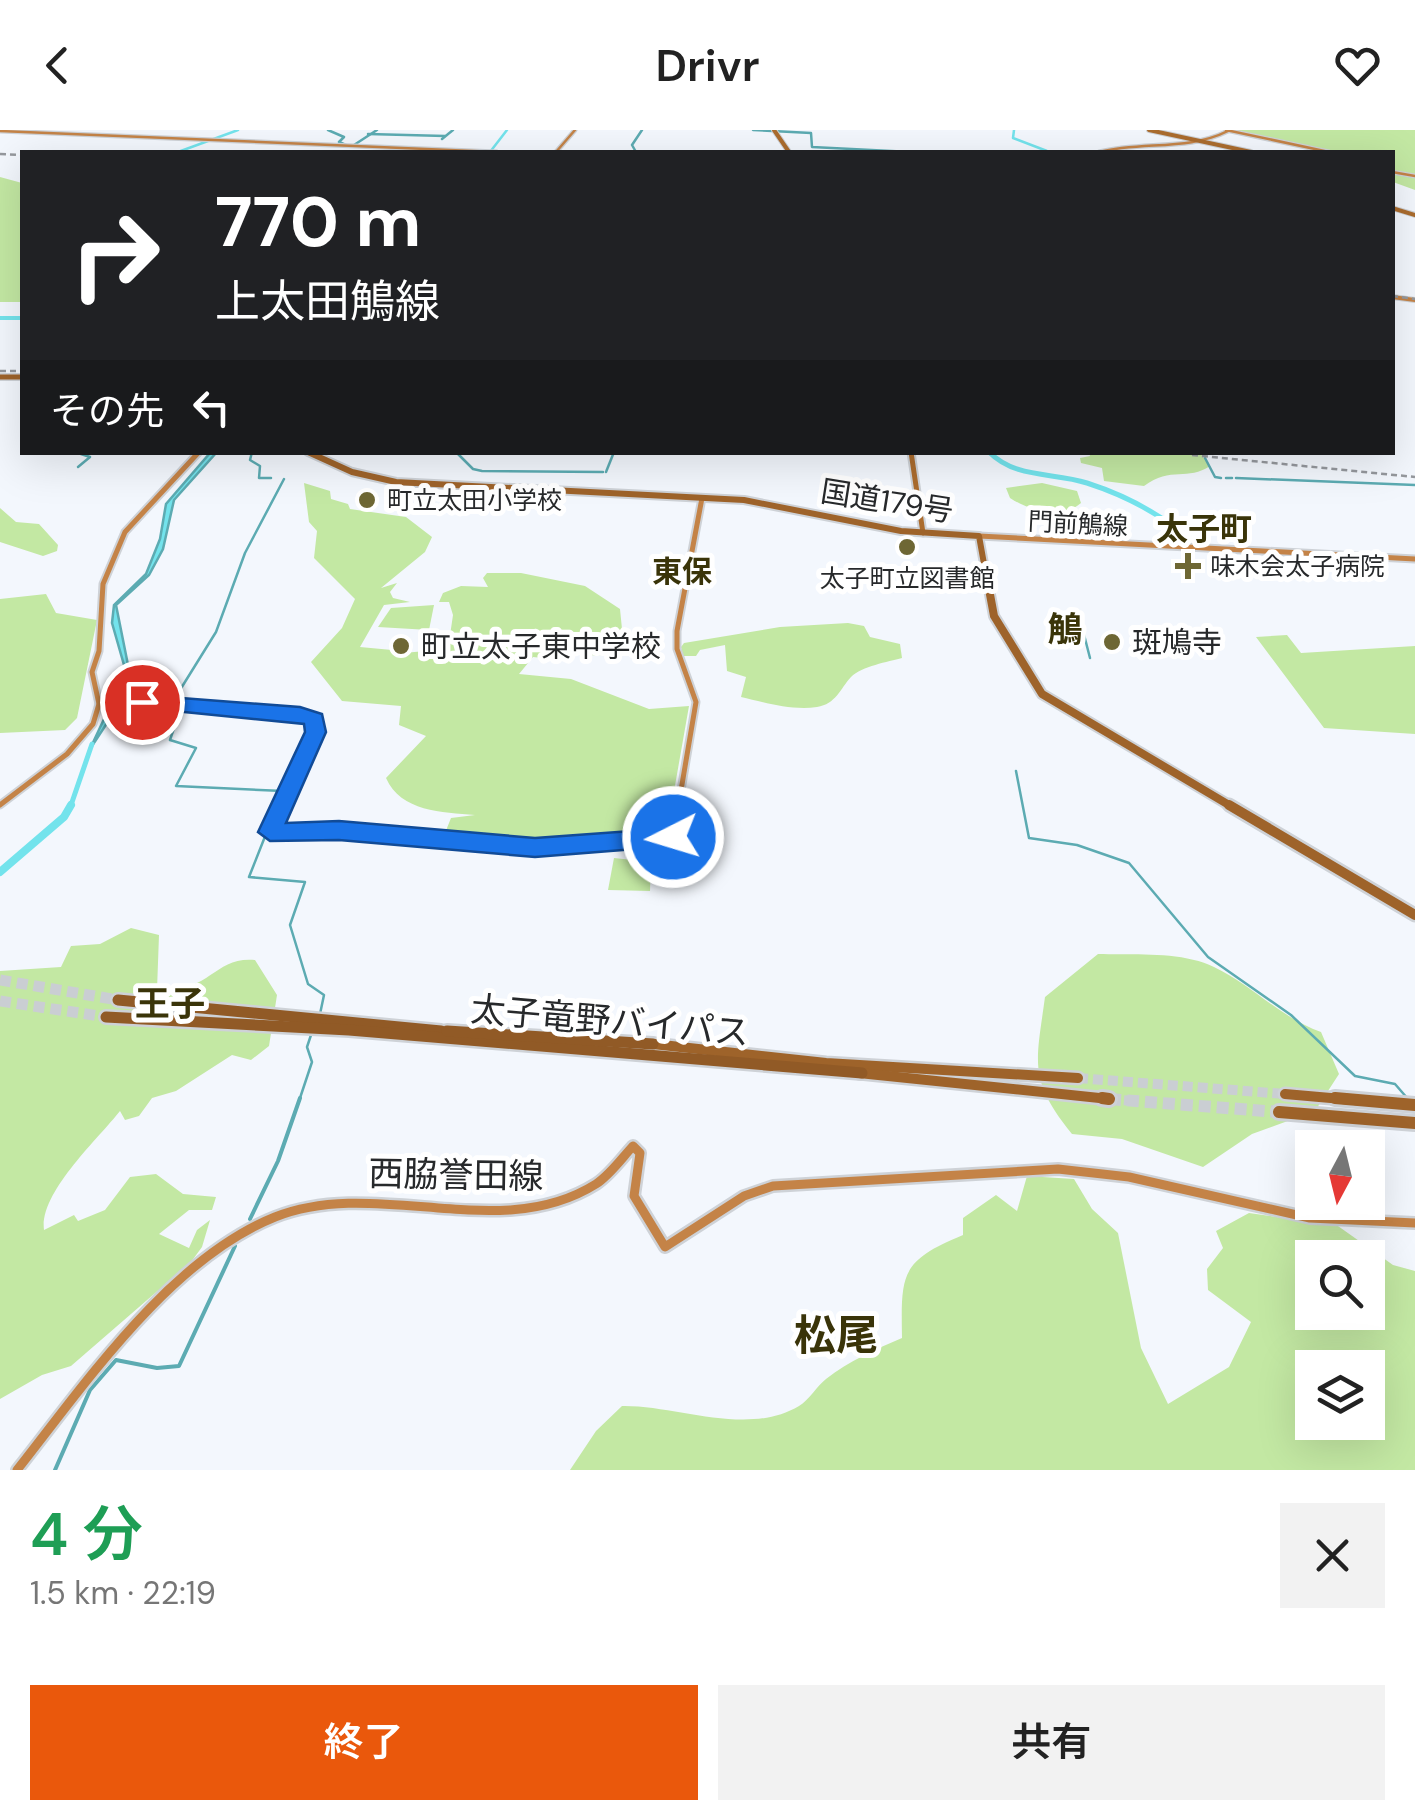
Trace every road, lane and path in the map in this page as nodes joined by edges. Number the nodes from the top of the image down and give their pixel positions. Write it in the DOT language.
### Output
graph roads {
  1 [pos="108,130"];
  2 [pos="575,130"];
  3 [pos="1149,130"];
  4 [pos="1226,131"];
  5 [pos="0,132"];
  6 [pos="101,134"];
  7 [pos="1202,144"];
  8 [pos="444,150"];
  9 [pos="558,150"];
  10 [pos="1107,150"];
  11 [pos="1239,150"];
  12 [pos="1319,150"];
  13 [pos="196,455"];
  14 [pos="315,455"];
  15 [pos="911,455"];
  16 [pos="702,498"];
  17 [pos="923,533"];
  18 [pos="979,536"];
  19 [pos="1415,559"];
  20 [pos="99,704"];
  21 [pos="0,804"];
  22 [pos="1415,915"];
  23 [pos="118,1000"];
  24 [pos="106,1017"];
  25 [pos="272,1020"];
  26 [pos="386,1029"];
  27 [pos="511,1040"];
  28 [pos="653,1044"];
  29 [pos="652,1060"];
  30 [pos="788,1063"];
  31 [pos="862,1073"];
  32 [pos="1078,1078"];
  33 [pos="1285,1094"];
  34 [pos="1109,1098"];
  35 [pos="1410,1104"];
  36 [pos="1278,1112"];
  37 [pos="1415,1123"];
  38 [pos="1415,1222"];
  39 [pos="17,1470"];
  1 -- 6 [label="main road"];
  2 -- 9 [label="main road"];
  3 -- 7 [label="main road"];
  4 -- 7 [label="main road"];
  4 -- 12 [label="main road"];
  5 -- 6 [label="main road"];
  6 -- 8 [label="main road"];
  7 -- 10 [label="main road"];
  7 -- 11 [label="main road"];
  13 -- 20 [label="main road"];
  14 -- 16 [label="highway, 国道179号"];
  15 -- 17 [label="main road"];
  16 -- 17 [label="highway, 国道179号"];
  16 -- 20 [label="main road"];
  17 -- 18 [label="highway, 国道179号"];
  18 -- 19 [label="main road, 門前鵤線"];
  18 -- 22 [label="highway, 国道179号"];
  20 -- 21 [label="main road"];
  23 -- 25 [label="highway, 太子竜野バイパス"];
  24 -- 25 [label="highway, 太子竜野バイパス"];
  25 -- 26 [label="highway, 太子竜野バイパス"];
  26 -- 27 [label="highway, 太子竜野バイパス"];
  26 -- 27 [label="highway, 太子竜野バイパス"];
  27 -- 28 [label="highway"];
  27 -- 29 [label="highway"];
  27 -- 30 [label="highway, 太子竜野バイパス"];
  28 -- 30 [label="highway"];
  29 -- 30 [label="highway"];
  30 -- 31 [label="highway, 太子竜野バイパス"];
  30 -- 32 [label="highway, 太子竜野バイパス"];
  31 -- 34 [label="highway, 太子竜野バイパス"];
  33 -- 35 [label="highway"];
  36 -- 37 [label="highway"];
  38 -- 39 [label="main road, 西脇誉田線"];
}
